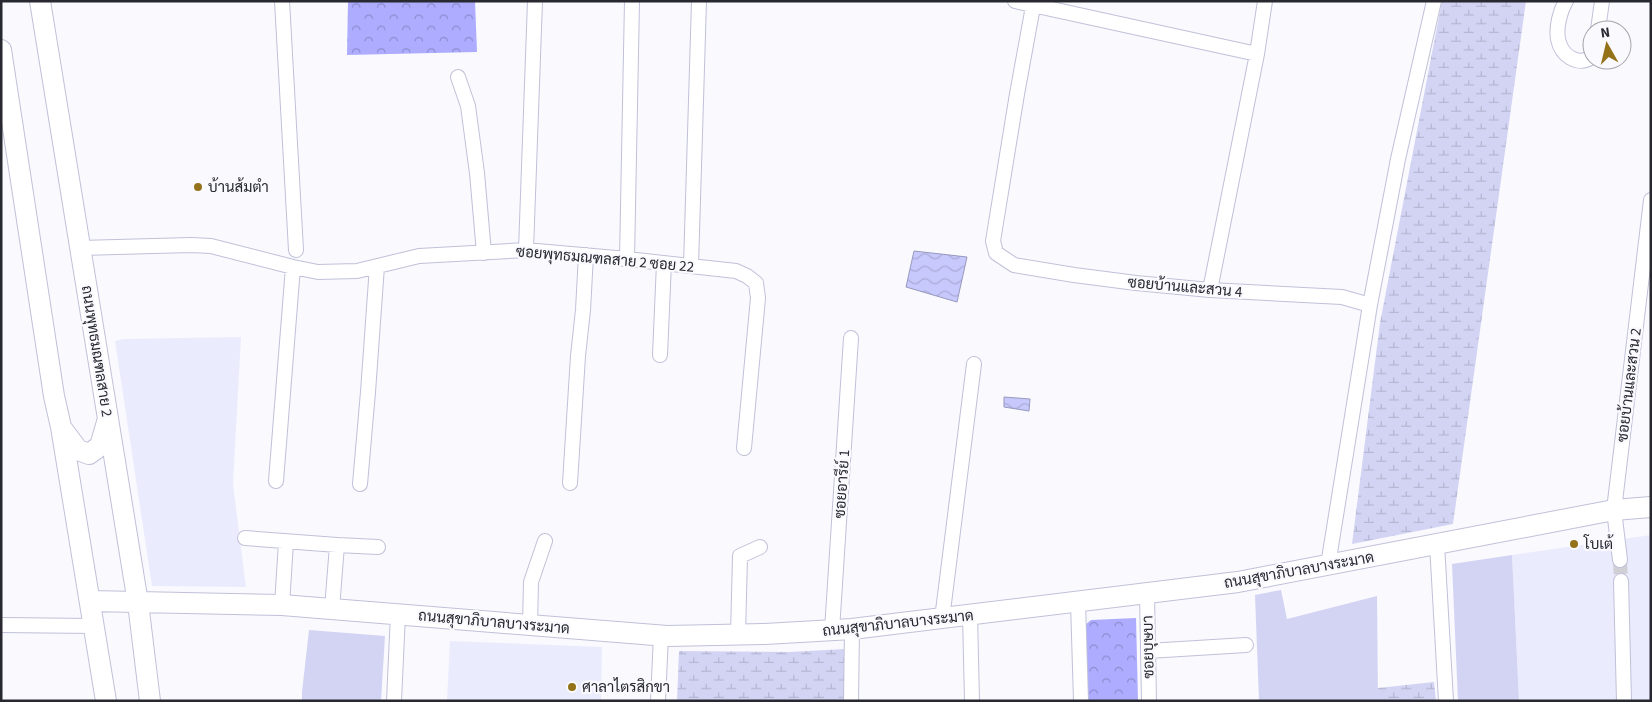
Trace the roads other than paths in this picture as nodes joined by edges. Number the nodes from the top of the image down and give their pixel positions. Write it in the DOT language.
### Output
graph roads {
  1 [pos="40,1"];
  2 [pos="282,1"];
  3 [pos="536,1"];
  4 [pos="632,1"];
  5 [pos="699,1"];
  6 [pos="1015,1"];
  7 [pos="1265,1"];
  8 [pos="1434,1"];
  9 [pos="1566,1"];
  10 [pos="1602,1"];
  11 [pos="1034,3"];
  12 [pos="1599,20"];
  13 [pos="1,50"];
  14 [pos="1256,54"];
  15 [pos="1582,60"];
  16 [pos="458,77"];
  17 [pos="1651,200"];
  18 [pos="80,248"];
  19 [pos="296,250"];
  20 [pos="526,250"];
  21 [pos="484,253"];
  22 [pos="586,255"];
  23 [pos="627,259"];
  24 [pos="664,263"];
  25 [pos="378,266"];
  26 [pos="691,266"];
  27 [pos="293,267"];
  28 [pos="1210,290"];
  29 [pos="1370,305"];
  30 [pos="851,338"];
  31 [pos="660,354"];
  32 [pos="974,364"];
  33 [pos="108,418"];
  34 [pos="61,427"];
  35 [pos="744,448"];
  36 [pos="276,481"];
  37 [pos="570,482"];
  38 [pos="360,484"];
  39 [pos="1651,507"];
  40 [pos="1614,510"];
  41 [pos="245,538"];
  42 [pos="545,541"];
  43 [pos="286,542"];
  44 [pos="1437,544"];
  45 [pos="337,546"];
  46 [pos="378,546"];
  47 [pos="760,547"];
  48 [pos="1620,560"];
  49 [pos="1328,565"];
  50 [pos="1621,581"];
  51 [pos="1147,594"];
  52 [pos="90,601"];
  53 [pos="1078,602"];
  54 [pos="138,603"];
  55 [pos="282,605"];
  56 [pos="332,609"];
  57 [pos="398,614"];
  58 [pos="970,615"];
  59 [pos="942,619"];
  60 [pos="530,624"];
  61 [pos="1,625"];
  62 [pos="94,626"];
  63 [pos="832,630"];
  64 [pos="852,630"];
  65 [pos="662,635"];
  66 [pos="738,635"];
  67 [pos="1246,645"];
  68 [pos="1148,651"];
  69 [pos="106,701"];
  70 [pos="150,701"];
  71 [pos="394,701"];
  72 [pos="658,701"];
  73 [pos="851,701"];
  74 [pos="972,701"];
  75 [pos="1081,701"];
  76 [pos="1149,701"];
  77 [pos="1446,701"];
  78 [pos="1624,701"];
  1 -- 18 [label="street, ถนนพุทธมณฑลสาย 2"];
  2 -- 19 [label="street"];
  3 -- 20 [label="street"];
  4 -- 23 [label="street"];
  5 -- 26 [label="street"];
  6 -- 11 [label="street"];
  7 -- 14 [label="street"];
  8 -- 29 [label="street"];
  9 -- 15 [label="street"];
  10 -- 12 [label="street"];
  11 -- 14 [label="street"];
  11 -- 28 [label="street, ซอยบ้านและสวน 4"];
  13 -- 34 [label="street"];
  14 -- 28 [label="street"];
  16 -- 21 [label="street"];
  17 -- 40 [label="street, ซอยบ้านและสวน 2"];
  18 -- 27 [label="street, ซอยพุทธมณฑลสาย 2 ซอย 22"];
  18 -- 33 [label="street, ถนนพุทธมณฑลสาย 2"];
  20 -- 21 [label="street, ซอยพุทธมณฑลสาย 2 ซอย 22"];
  20 -- 22 [label="street, ซอยพุทธมณฑลสาย 2 ซอย 22"];
  21 -- 25 [label="street, ซอยพุทธมณฑลสาย 2 ซอย 22"];
  22 -- 23 [label="street, ซอยพุทธมณฑลสาย 2 ซอย 22"];
  22 -- 37 [label="street"];
  23 -- 24 [label="street, ซอยพุทธมณฑลสาย 2 ซอย 22"];
  24 -- 26 [label="street, ซอยพุทธมณฑลสาย 2 ซอย 22"];
  24 -- 31 [label="street"];
  25 -- 27 [label="street, ซอยพุทธมณฑลสาย 2 ซอย 22"];
  25 -- 38 [label="street"];
  26 -- 35 [label="street, ซอยพุทธมณฑลสาย 2 ซอย 22"];
  27 -- 36 [label="street"];
  28 -- 29 [label="street, ซอยบ้านและสวน 4"];
  29 -- 49 [label="street"];
  30 -- 63 [label="street, ซอยอารีย์ 1"];
  32 -- 59 [label="street"];
  33 -- 34 [label="street"];
  33 -- 54 [label="street, ถนนพุทธมณฑลสาย 2"];
  34 -- 52 [label="street"];
  39 -- 40 [label="street, ถนนสุขาภิบาลบางระมาด"];
  40 -- 44 [label="street, ถนนสุขาภิบาลบางระมาด"];
  40 -- 48 [label="street, ซอยบ้านและสวน 2"];
  41 -- 43 [label="street"];
  42 -- 60 [label="street"];
  43 -- 45 [label="street"];
  43 -- 55 [label="street"];
  44 -- 49 [label="street, ถนนสุขาภิบาลบางระมาด"];
  44 -- 77 [label="street"];
  45 -- 46 [label="street"];
  45 -- 56 [label="street"];
  47 -- 66 [label="street"];
  49 -- 51 [label="street, ถนนสุขาภิบาลบางระมาด"];
  50 -- 78 [label="street"];
  51 -- 53 [label="street, ถนนสุขาภิบาลบางระมาด"];
  51 -- 68 [label="street, ซอยบุษบา"];
  52 -- 54 [label="street, ถนนสุขาภิบาลบางระมาด"];
  52 -- 62 [label="street"];
  53 -- 58 [label="street, ถนนสุขาภิบาลบางระมาด"];
  53 -- 75 [label="street"];
  54 -- 55 [label="street, ถนนสุขาภิบาลบางระมาด"];
  54 -- 70 [label="street, ถนนพุทธมณฑลสาย 2"];
  55 -- 56 [label="street, ถนนสุขาภิบาลบางระมาด"];
  56 -- 57 [label="street, ถนนสุขาภิบาลบางระมาด"];
  57 -- 60 [label="street, ถนนสุขาภิบาลบางระมาด"];
  57 -- 71 [label="street"];
  58 -- 59 [label="street, ถนนสุขาภิบาลบางระมาด"];
  58 -- 74 [label="street"];
  59 -- 64 [label="street, ถนนสุขาภิบาลบางระมาด"];
  60 -- 65 [label="street, ถนนสุขาภิบาลบางระมาด"];
  61 -- 62 [label="street"];
  62 -- 69 [label="street"];
  63 -- 64 [label="street, ถนนสุขาภิบาลบางระมาด"];
  63 -- 66 [label="street, ถนนสุขาภิบาลบางระมาด"];
  64 -- 73 [label="street"];
  65 -- 66 [label="street, ถนนสุขาภิบาลบางระมาด"];
  65 -- 72 [label="street"];
  67 -- 68 [label="street"];
  68 -- 76 [label="street, ซอยบุษบา"];
}
